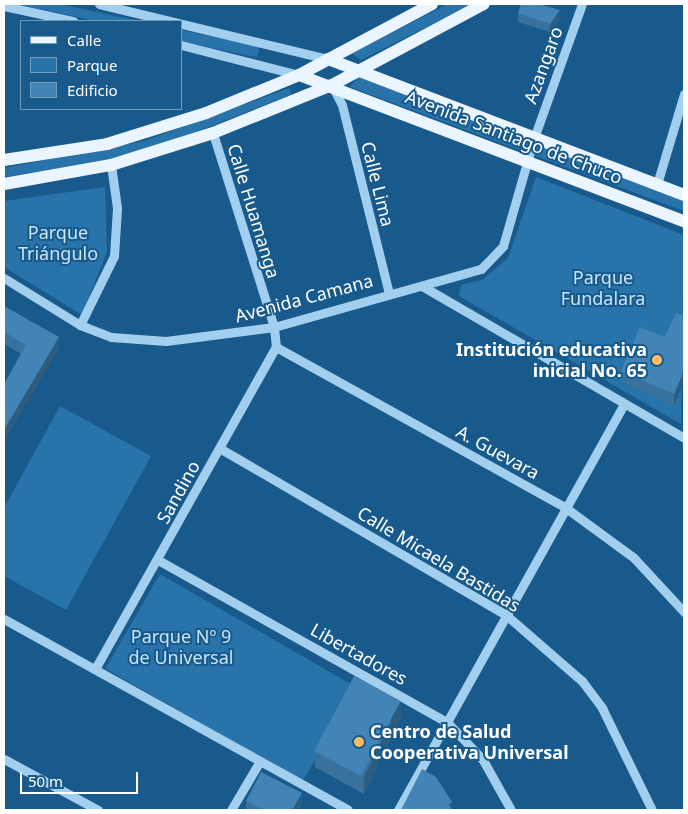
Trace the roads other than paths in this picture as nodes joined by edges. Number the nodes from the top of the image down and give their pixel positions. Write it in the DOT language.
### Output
graph roads {
  1 [pos="99,4"];
  2 [pos="432,4"];
  3 [pos="484,4"];
  4 [pos="582,4"];
  5 [pos="4,6"];
  6 [pos="68,20"];
  7 [pos="166,20"];
  8 [pos="182,24"];
  9 [pos="182,46"];
  10 [pos="328,59"];
  11 [pos="358,68"];
  12 [pos="299,75"];
  13 [pos="332,85"];
  14 [pos="684,94"];
  15 [pos="213,134"];
  16 [pos="534,138"];
  17 [pos="4,160"];
  18 [pos="527,160"];
  19 [pos="111,165"];
  20 [pos="4,184"];
  21 [pos="656,184"];
  22 [pos="684,195"];
  23 [pos="684,221"];
  24 [pos="4,278"];
  25 [pos="422,286"];
  26 [pos="389,293"];
  27 [pos="80,325"];
  28 [pos="274,326"];
  29 [pos="276,347"];
  30 [pos="624,404"];
  31 [pos="684,438"];
  32 [pos="221,449"];
  33 [pos="566,508"];
  34 [pos="158,560"];
  35 [pos="684,612"];
  36 [pos="506,615"];
  37 [pos="4,619"];
  38 [pos="95,669"];
  39 [pos="446,722"];
  40 [pos="4,759"];
  41 [pos="260,761"];
  42 [pos="98,810"];
  43 [pos="231,810"];
  44 [pos="348,810"];
  45 [pos="398,810"];
  46 [pos="511,810"];
  47 [pos="652,810"];
  1 -- 7 [label="street"];
  2 -- 10 [label="main road"];
  3 -- 11 [label="main road"];
  4 -- 16 [label="street, Azangaro"];
  5 -- 6 [label="street"];
  8 -- 10 [label="street"];
  9 -- 12 [label="street"];
  10 -- 11 [label="main road, Avenida Santiago de Chuco"];
  10 -- 12 [label="main road"];
  11 -- 13 [label="main road"];
  11 -- 16 [label="main road, Avenida Santiago de Chuco"];
  12 -- 13 [label="main road, Avenida Santiago de Chuco"];
  12 -- 17 [label="main road"];
  13 -- 15 [label="main road"];
  13 -- 18 [label="main road, Avenida Santiago de Chuco"];
  13 -- 26 [label="street, Calle Lima"];
  14 -- 21 [label="street"];
  15 -- 19 [label="main road"];
  15 -- 28 [label="street, Calle Huamanga"];
  16 -- 18 [label="street, Avenida Camana"];
  16 -- 21 [label="main road, Avenida Santiago de Chuco"];
  18 -- 23 [label="main road, Avenida Santiago de Chuco"];
  18 -- 25 [label="street, Avenida Camana"];
  19 -- 20 [label="main road"];
  19 -- 27 [label="street"];
  21 -- 22 [label="main road, Avenida Santiago de Chuco"];
  24 -- 27 [label="street, Avenida Camana"];
  25 -- 26 [label="street, Avenida Camana"];
  25 -- 30 [label="street"];
  26 -- 28 [label="street, Avenida Camana"];
  27 -- 28 [label="street, Avenida Camana"];
  28 -- 29 [label="street"];
  29 -- 32 [label="street, Sandino"];
  29 -- 33 [label="street, A. Guevara"];
  30 -- 31 [label="street"];
  30 -- 33 [label="street"];
  32 -- 34 [label="street, Sandino"];
  32 -- 36 [label="street, Calle Micaela Bastidas"];
  33 -- 35 [label="street, A. Guevara"];
  33 -- 36 [label="street"];
  34 -- 38 [label="street, Sandino"];
  34 -- 39 [label="street, Libertadores"];
  36 -- 39 [label="street"];
  36 -- 47 [label="street, Calle Micaela Bastidas"];
  37 -- 38 [label="street"];
  38 -- 41 [label="street"];
  39 -- 45 [label="street"];
  39 -- 46 [label="street, Libertadores"];
  40 -- 42 [label="street"];
  41 -- 43 [label="street"];
  41 -- 44 [label="street"];
}
